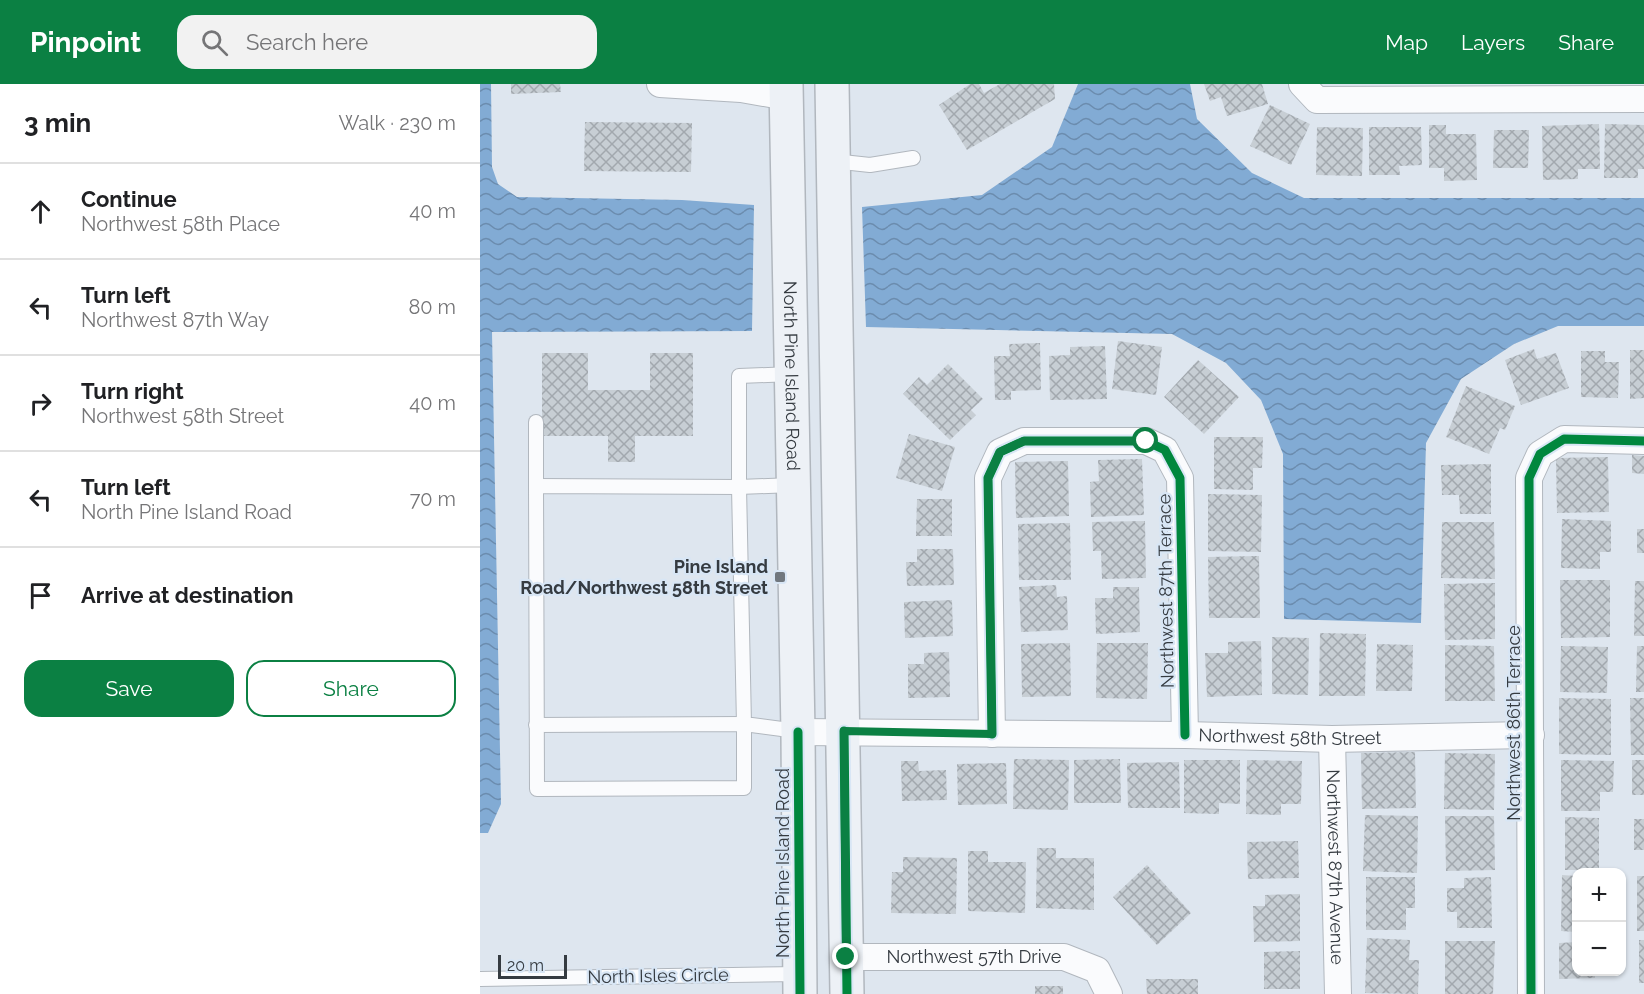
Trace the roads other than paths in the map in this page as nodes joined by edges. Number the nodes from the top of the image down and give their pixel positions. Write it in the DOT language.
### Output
graph roads {
  1 [pos="660,84"];
  2 [pos="832,84"];
  3 [pos="1302,84"];
  4 [pos="786,90"];
  5 [pos="1644,99"];
  6 [pos="913,158"];
  7 [pos="833,161"];
  8 [pos="792,374"];
  9 [pos="536,422"];
  10 [pos="1644,441"];
  11 [pos="793,485"];
  12 [pos="536,486"];
  13 [pos="739,487"];
  14 [pos="744,724"];
  15 [pos="536,725"];
  16 [pos="844,731"];
  17 [pos="798,732"];
  18 [pos="992,734"];
  19 [pos="1185,735"];
  20 [pos="1531,735"];
  21 [pos="1332,738"];
  22 [pos="846,957"];
  23 [pos="480,979"];
  24 [pos="800,984"];
  25 [pos="847,994"];
  26 [pos="1109,994"];
  27 [pos="1338,994"];
  28 [pos="1531,994"];
  1 -- 4 [label="street"];
  2 -- 7 [label="main road"];
  3 -- 5 [label="street"];
  4 -- 8 [label="main road, North Pine Island Road"];
  6 -- 7 [label="lane"];
  7 -- 16 [label="main road"];
  8 -- 11 [label="main road, North Pine Island Road"];
  8 -- 13 [label="lane"];
  9 -- 12 [label="lane"];
  10 -- 20 [label="street, Northwest 86th Terrace"];
  11 -- 13 [label="lane"];
  11 -- 17 [label="main road, North Pine Island Road"];
  12 -- 13 [label="lane"];
  12 -- 15 [label="lane"];
  13 -- 14 [label="lane"];
  14 -- 15 [label="lane"];
  14 -- 15 [label="lane"];
  14 -- 17 [label="lane"];
  16 -- 17 [label="street, Northwest 58th Street"];
  16 -- 18 [label="street, Northwest 58th Street"];
  16 -- 22 [label="main road"];
  17 -- 24 [label="main road, North Pine Island Road"];
  18 -- 19 [label="street, Northwest 58th Street"];
  18 -- 19 [label="street, Northwest 87th Terrace"];
  19 -- 21 [label="street, Northwest 58th Street"];
  20 -- 21 [label="street, Northwest 58th Street"];
  20 -- 28 [label="street, Northwest 86th Terrace"];
  21 -- 27 [label="street, Northwest 87th Avenue"];
  22 -- 25 [label="main road"];
  22 -- 26 [label="street, Northwest 57th Drive"];
  23 -- 24 [label="lane, North Isles Circle"];
}
